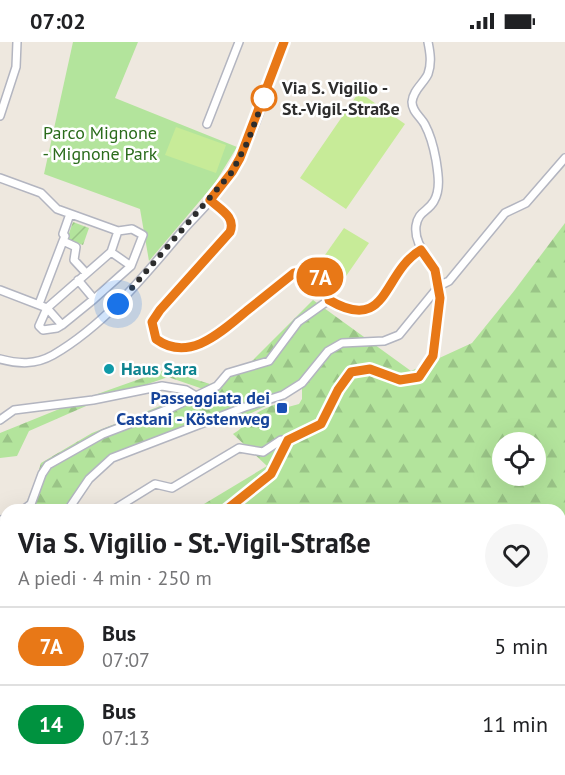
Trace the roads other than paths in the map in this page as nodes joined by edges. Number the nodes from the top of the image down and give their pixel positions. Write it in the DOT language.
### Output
graph roads {
  1 [pos="17,42"];
  2 [pos="238,42"];
  3 [pos="285,42"];
  4 [pos="428,42"];
  5 [pos="0,116"];
  6 [pos="207,124"];
  7 [pos="565,158"];
  8 [pos="0,178"];
  9 [pos="210,200"];
  10 [pos="70,214"];
  11 [pos="118,231"];
  12 [pos="63,242"];
  13 [pos="421,250"];
  14 [pos="111,252"];
  15 [pos="131,266"];
  16 [pos="86,273"];
  17 [pos="78,280"];
  18 [pos="439,286"];
  19 [pos="0,290"];
  20 [pos="94,299"];
  21 [pos="329,300"];
  22 [pos="43,306"];
  23 [pos="62,325"];
  24 [pos="0,359"];
  25 [pos="196,396"];
  26 [pos="0,420"];
  27 [pos="288,440"];
  28 [pos="31,504"];
  29 [pos="72,504"];
  30 [pos="123,504"];
  31 [pos="234,504"];
  1 -- 5 [label="street"];
  2 -- 6 [label="street"];
  3 -- 9 [label="street"];
  4 -- 13 [label="street"];
  7 -- 18 [label="street"];
  8 -- 10 [label="street"];
  9 -- 21 [label="street"];
  9 -- 24 [label="street"];
  10 -- 11 [label="street"];
  10 -- 12 [label="street"];
  11 -- 14 [label="street"];
  11 -- 15 [label="street"];
  12 -- 16 [label="street"];
  12 -- 22 [label="street"];
  13 -- 18 [label="street"];
  13 -- 21 [label="street"];
  14 -- 15 [label="street"];
  14 -- 16 [label="street"];
  15 -- 20 [label="street"];
  16 -- 17 [label="street"];
  17 -- 20 [label="street"];
  17 -- 22 [label="street"];
  18 -- 27 [label="street"];
  18 -- 29 [label="street"];
  19 -- 22 [label="street"];
  20 -- 23 [label="street"];
  21 -- 25 [label="street"];
  22 -- 23 [label="street"];
  22 -- 23 [label="street"];
  25 -- 26 [label="street"];
  25 -- 28 [label="street"];
  27 -- 30 [label="street"];
  27 -- 31 [label="street"];
}
